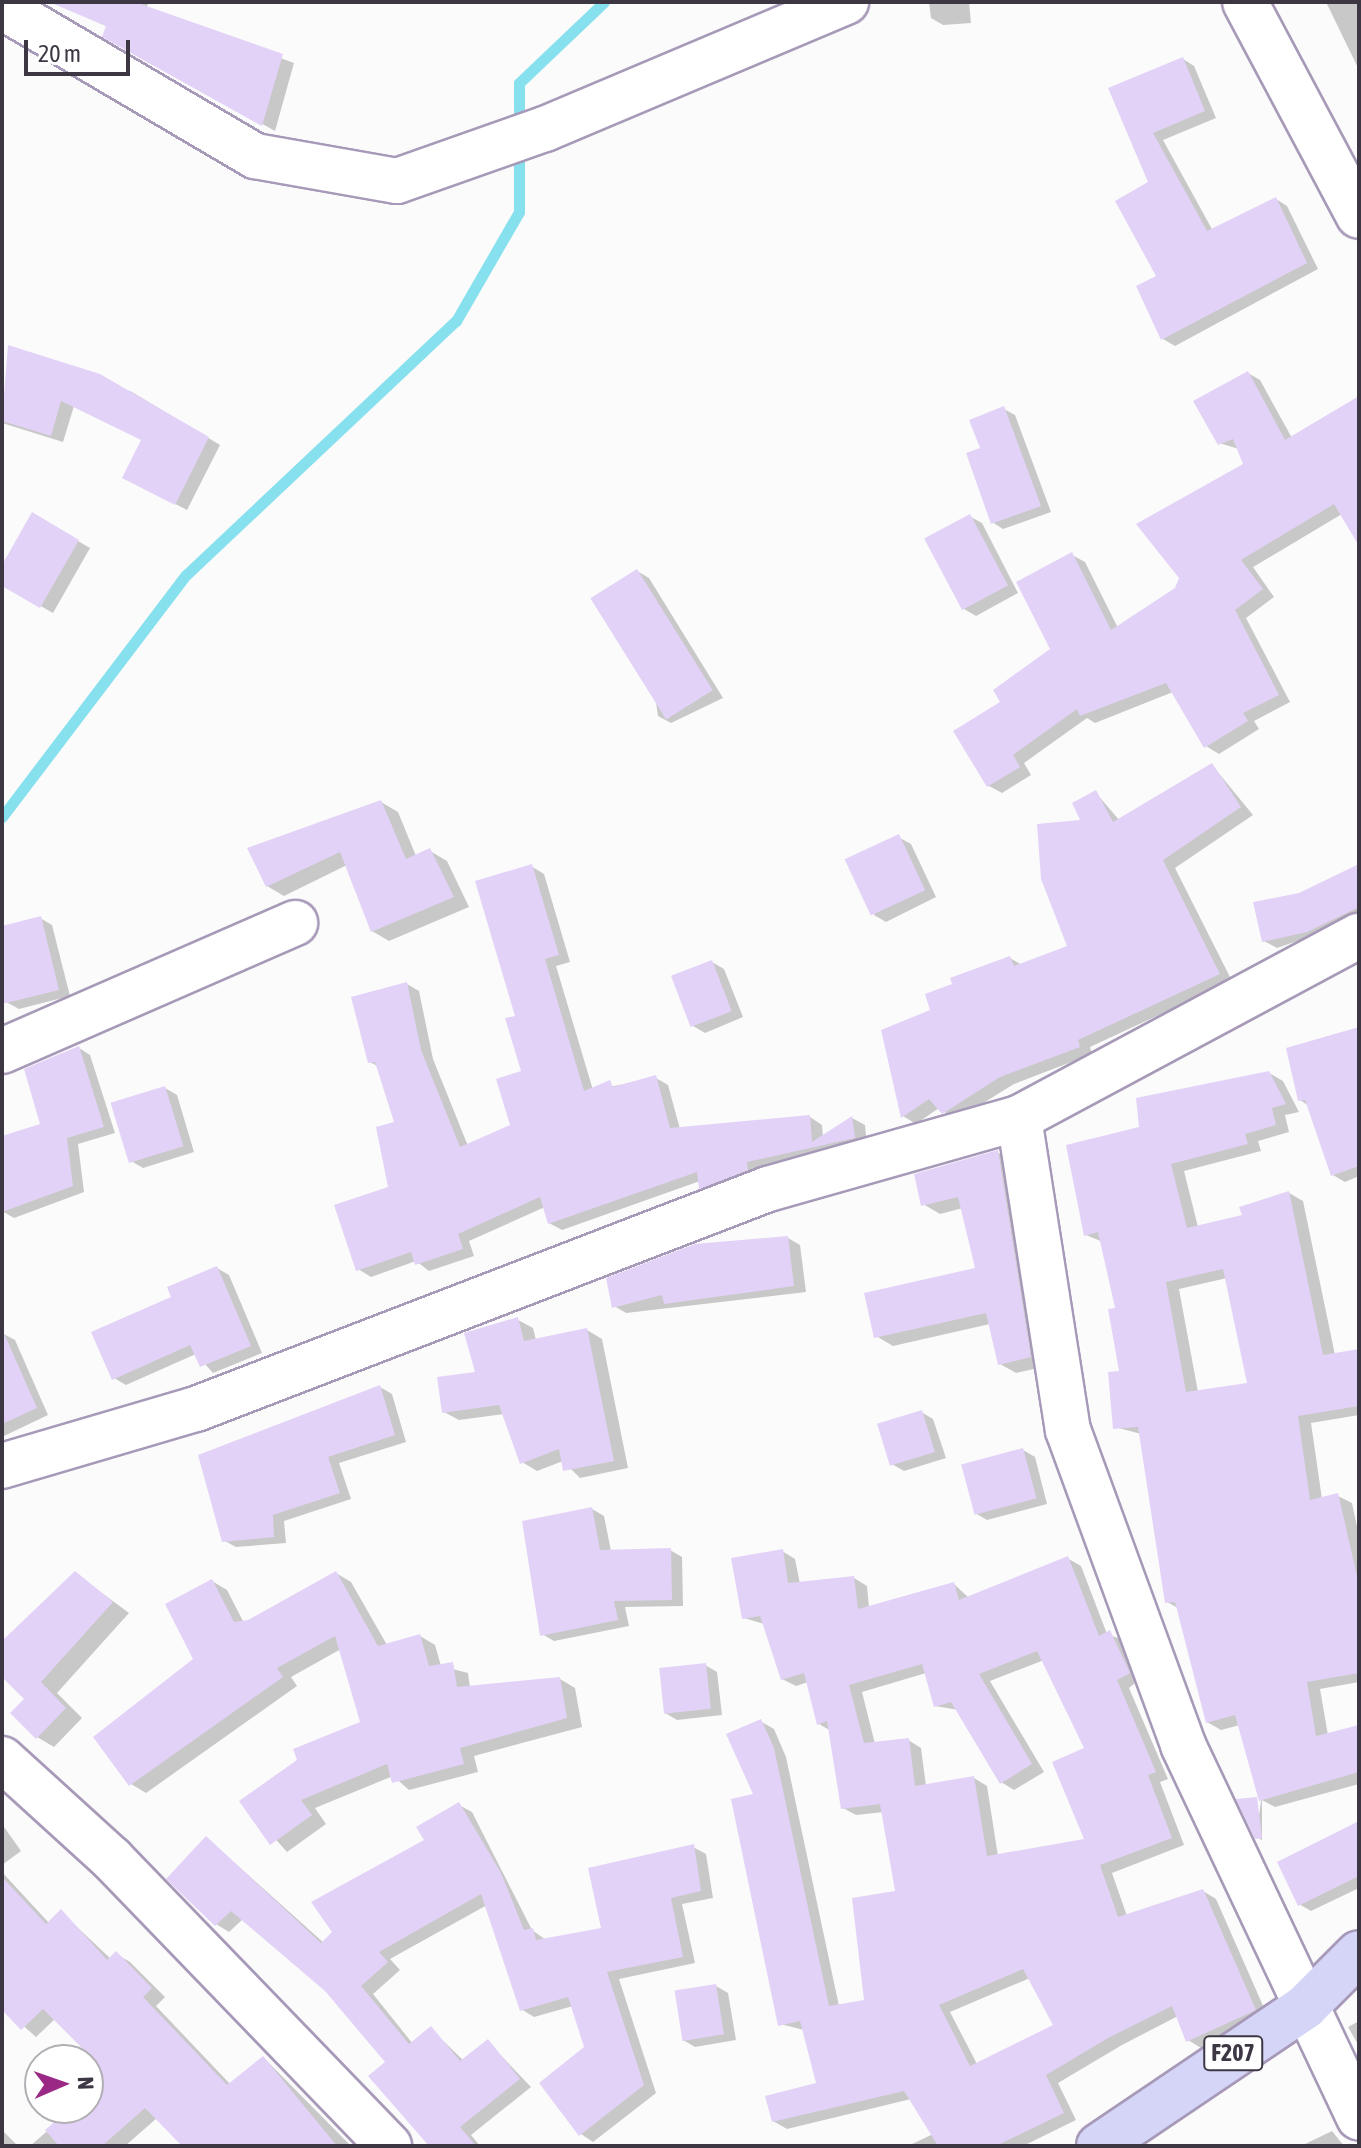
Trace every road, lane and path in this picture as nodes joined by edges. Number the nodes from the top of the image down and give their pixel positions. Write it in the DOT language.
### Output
graph roads {
  1 [pos="846,2"];
  2 [pos="1245,2"];
  3 [pos="2,7"];
  4 [pos="1359,216"];
  5 [pos="295,923"];
  6 [pos="1359,936"];
  7 [pos="2,1051"];
  8 [pos="1019,1118"];
  9 [pos="2,1466"];
  10 [pos="2,1759"];
  11 [pos="1359,1953"];
  12 [pos="1305,2007"];
  13 [pos="1359,2117"];
  14 [pos="389,2146"];
  15 [pos="1099,2146"];
  1 -- 3 [label="street"];
  2 -- 4 [label="street"];
  5 -- 7 [label="street"];
  6 -- 8 [label="street"];
  8 -- 9 [label="street"];
  8 -- 12 [label="street"];
  10 -- 14 [label="street"];
  11 -- 12 [label="main road, F207"];
  12 -- 13 [label="street"];
  12 -- 15 [label="main road, F207"];
}
